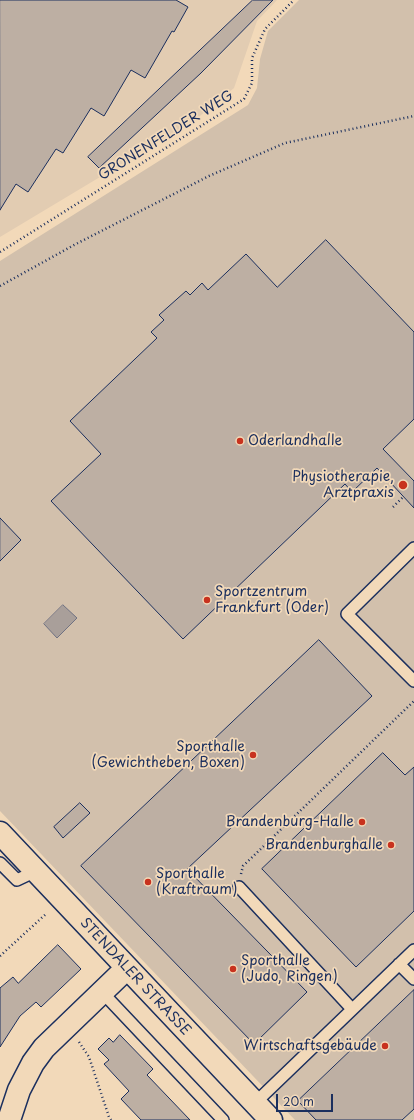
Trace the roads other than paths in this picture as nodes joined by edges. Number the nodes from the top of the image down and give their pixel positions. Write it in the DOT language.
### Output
graph roads {
  1 [pos="414,548"];
  2 [pos="414,681"];
  3 [pos="0,833"];
  4 [pos="0,863"];
  5 [pos="36,871"];
  6 [pos="239,887"];
  7 [pos="414,950"];
  8 [pos="399,964"];
  9 [pos="127,968"];
  10 [pos="414,979"];
  11 [pos="102,992"];
  12 [pos="352,1009"];
  13 [pos="255,1104"];
  14 [pos="9,1120"];
  15 [pos="223,1120"];
  16 [pos="271,1120"];
  1 -- 2 [label="lane"];
  3 -- 5 [label="street, STENDALER STRASSE"];
  4 -- 5 [label="lane"];
  5 -- 9 [label="street, STENDALER STRASSE"];
  6 -- 12 [label="lane"];
  7 -- 8 [label="lane"];
  8 -- 10 [label="lane"];
  8 -- 12 [label="lane"];
  9 -- 11 [label="street"];
  9 -- 13 [label="street, STENDALER STRASSE"];
  11 -- 14 [label="street"];
  11 -- 15 [label="lane"];
  12 -- 13 [label="lane"];
  13 -- 16 [label="street, STENDALER STRASSE"];
}
